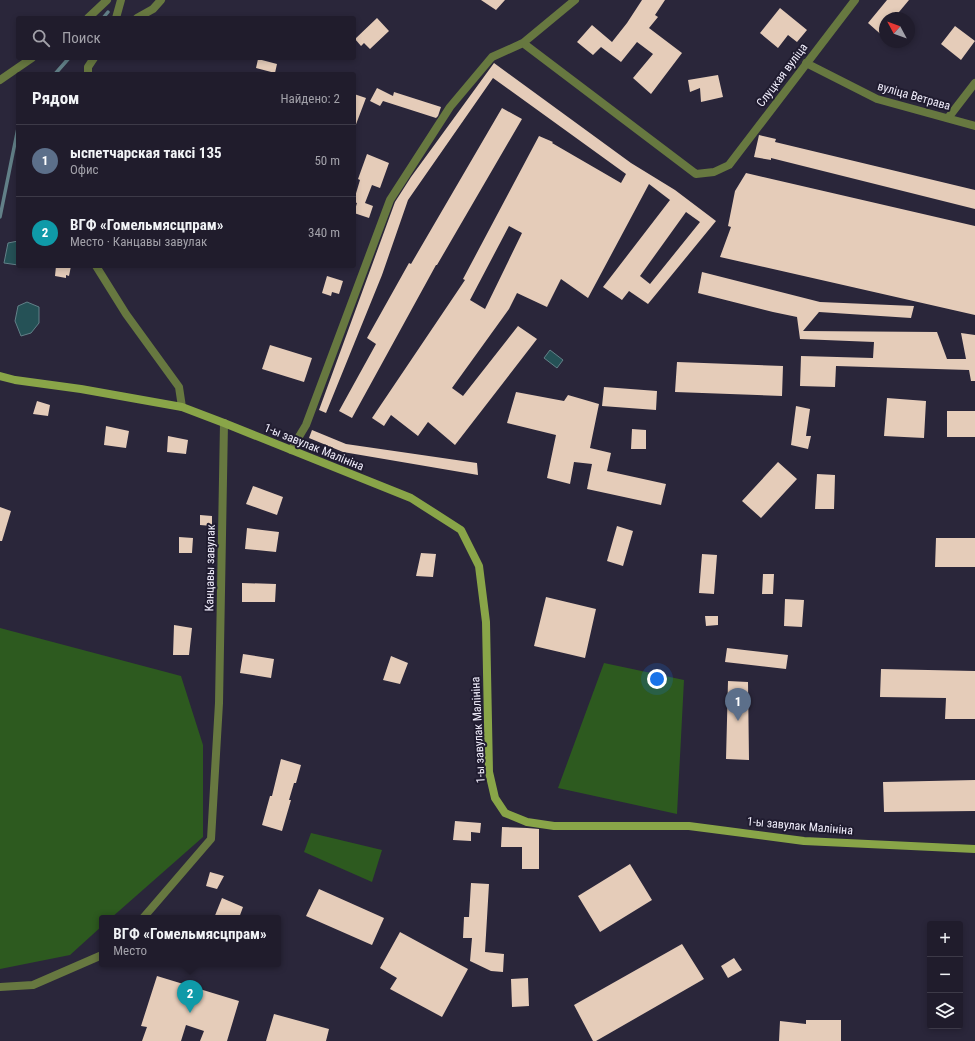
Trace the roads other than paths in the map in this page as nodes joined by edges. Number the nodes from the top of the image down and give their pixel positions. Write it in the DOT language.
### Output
graph roads {
  1 [pos="107,0"];
  2 [pos="121,0"];
  3 [pos="161,0"];
  4 [pos="576,0"];
  5 [pos="855,0"];
  6 [pos="90,16"];
  7 [pos="117,16"];
  8 [pos="141,16"];
  9 [pos="523,43"];
  10 [pos="29,60"];
  11 [pos="93,60"];
  12 [pos="806,63"];
  13 [pos="88,72"];
  14 [pos="0,80"];
  15 [pos="975,83"];
  16 [pos="948,118"];
  17 [pos="975,126"];
  18 [pos="97,268"];
  19 [pos="0,376"];
  20 [pos="182,408"];
  21 [pos="224,423"];
  22 [pos="291,450"];
  23 [pos="975,849"];
  24 [pos="147,915"];
  25 [pos="99,956"];
  26 [pos="0,988"];
  1 -- 6 [label="street"];
  2 -- 7 [label="street"];
  3 -- 8 [label="street"];
  4 -- 9 [label="street"];
  5 -- 12 [label="street, Слуцкая вуліца"];
  9 -- 12 [label="street, Слуцкая вуліца"];
  9 -- 22 [label="street"];
  10 -- 14 [label="street"];
  11 -- 13 [label="street"];
  12 -- 16 [label="street, вуліца Ветрава"];
  15 -- 16 [label="street"];
  16 -- 17 [label="street, вуліца Ветрава"];
  18 -- 20 [label="street"];
  19 -- 20 [label="street"];
  20 -- 21 [label="street"];
  21 -- 22 [label="street, 1-ы завулак Малініна"];
  21 -- 24 [label="street, Канцавы завулак"];
  22 -- 23 [label="street, 1-ы завулак Малініна"];
  25 -- 26 [label="street"];
}
